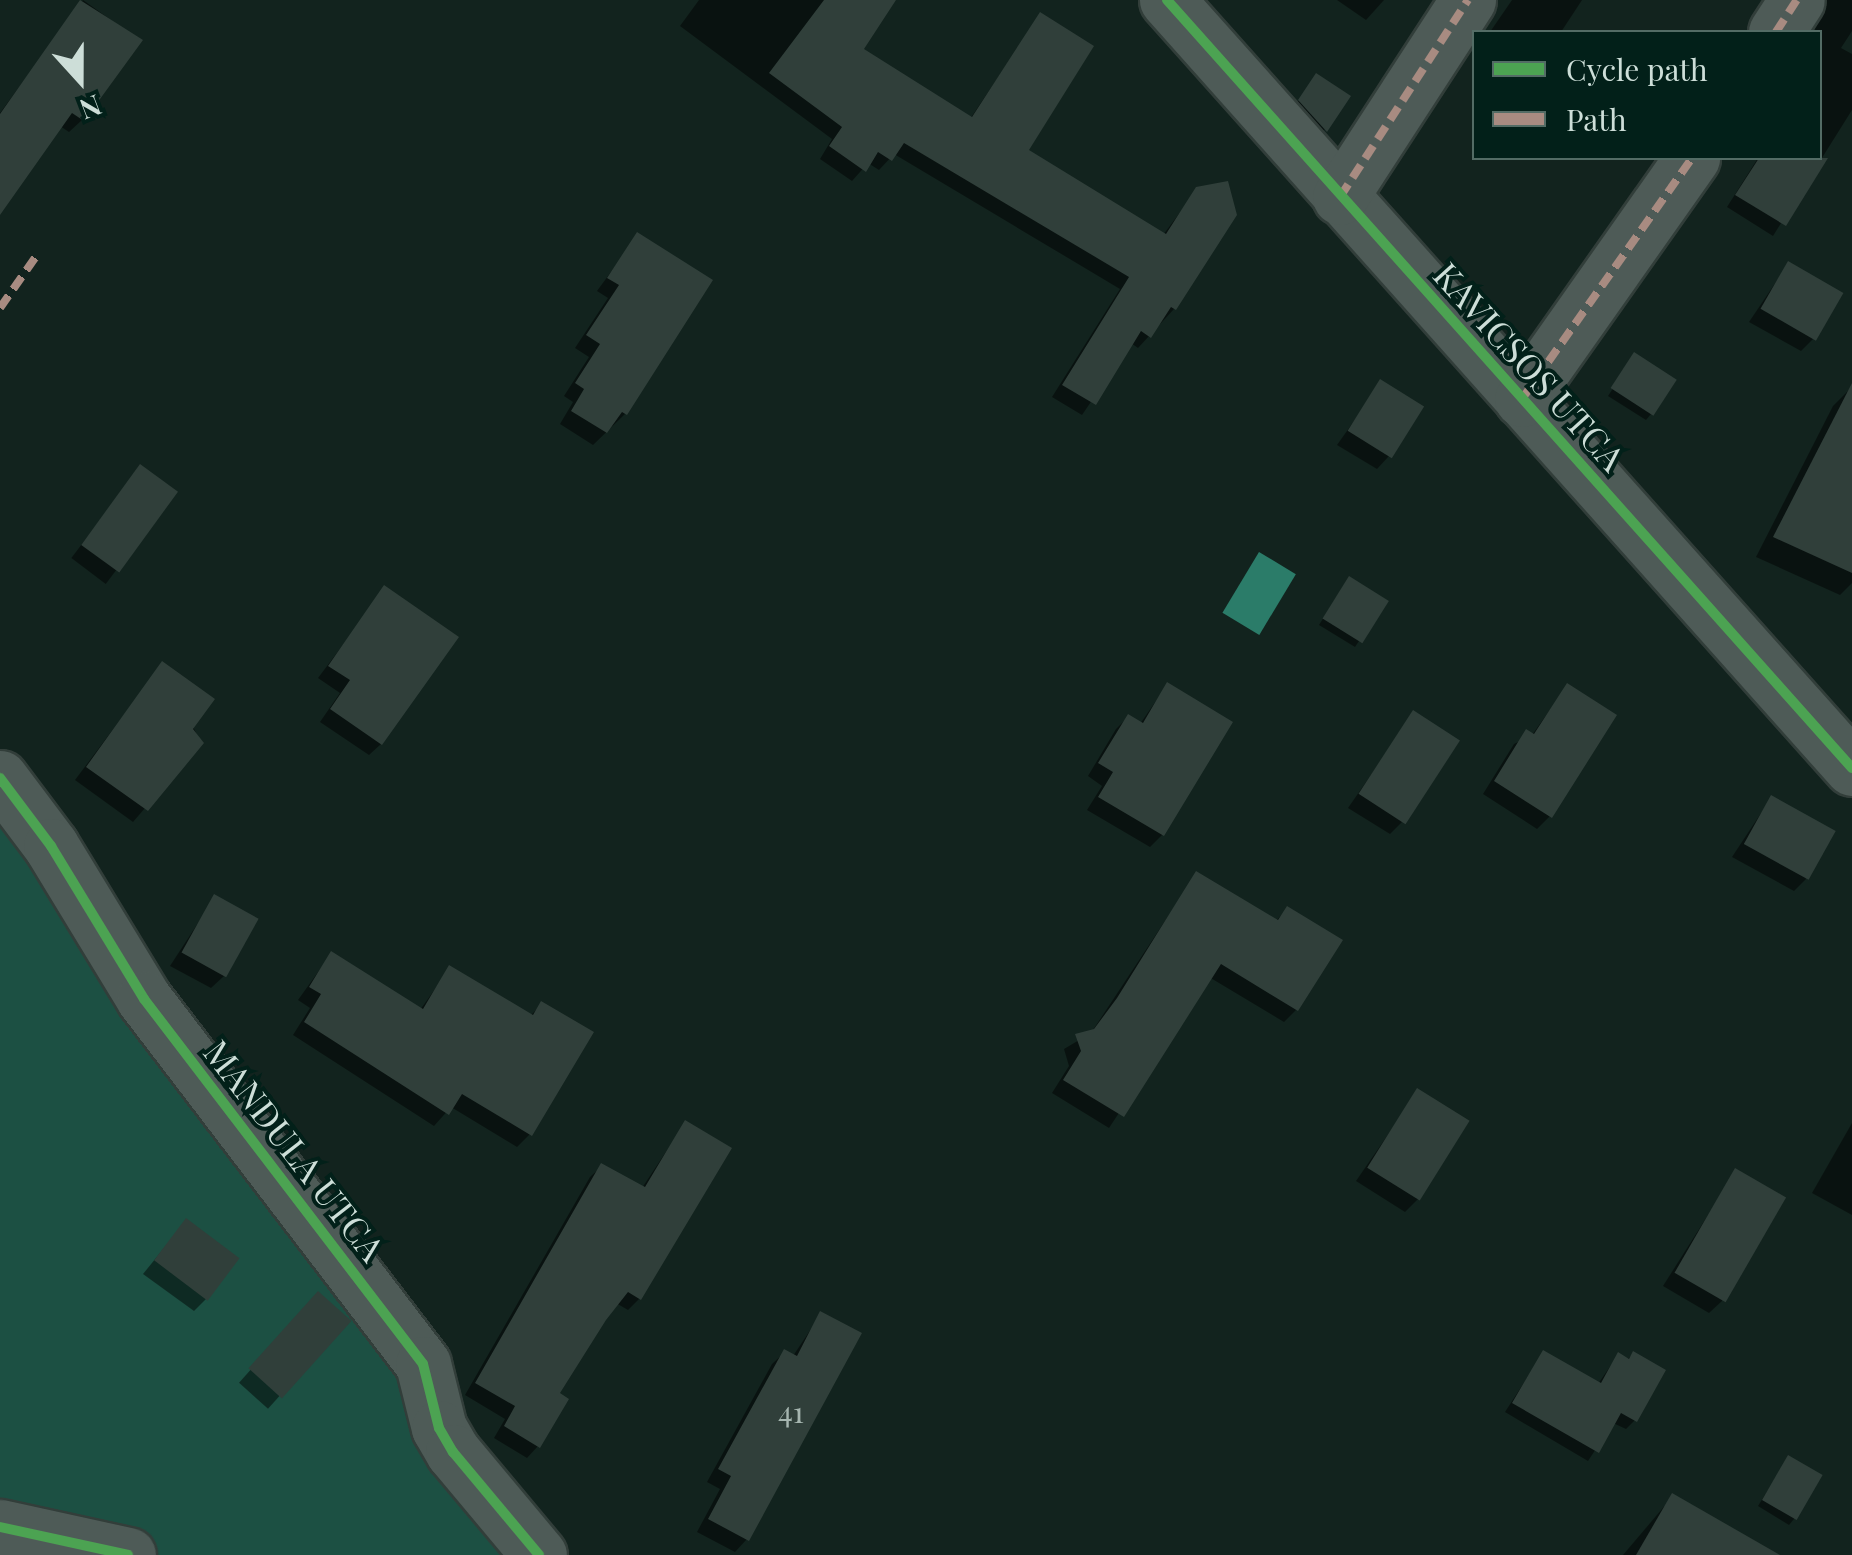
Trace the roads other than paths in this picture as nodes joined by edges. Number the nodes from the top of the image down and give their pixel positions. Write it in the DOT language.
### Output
graph roads {
  1 [pos="1167,0"];
  2 [pos="1468,0"];
  3 [pos="1797,0"];
  4 [pos="1777,30"];
  5 [pos="1691,160"];
  6 [pos="1340,197"];
  7 [pos="1522,398"];
  8 [pos="1852,768"];
  9 [pos="0,778"];
  10 [pos="0,1527"];
  11 [pos="529,1553"];
  12 [pos="128,1555"];
  1 -- 6 [label="street, KAVICSOS UTCA"];
  2 -- 6 [label="street"];
  3 -- 4 [label="street"];
  5 -- 7 [label="street"];
  6 -- 7 [label="street, KAVICSOS UTCA"];
  7 -- 8 [label="street, KAVICSOS UTCA"];
  9 -- 11 [label="street, MANDULA UTCA"];
  10 -- 12 [label="street"];
}
